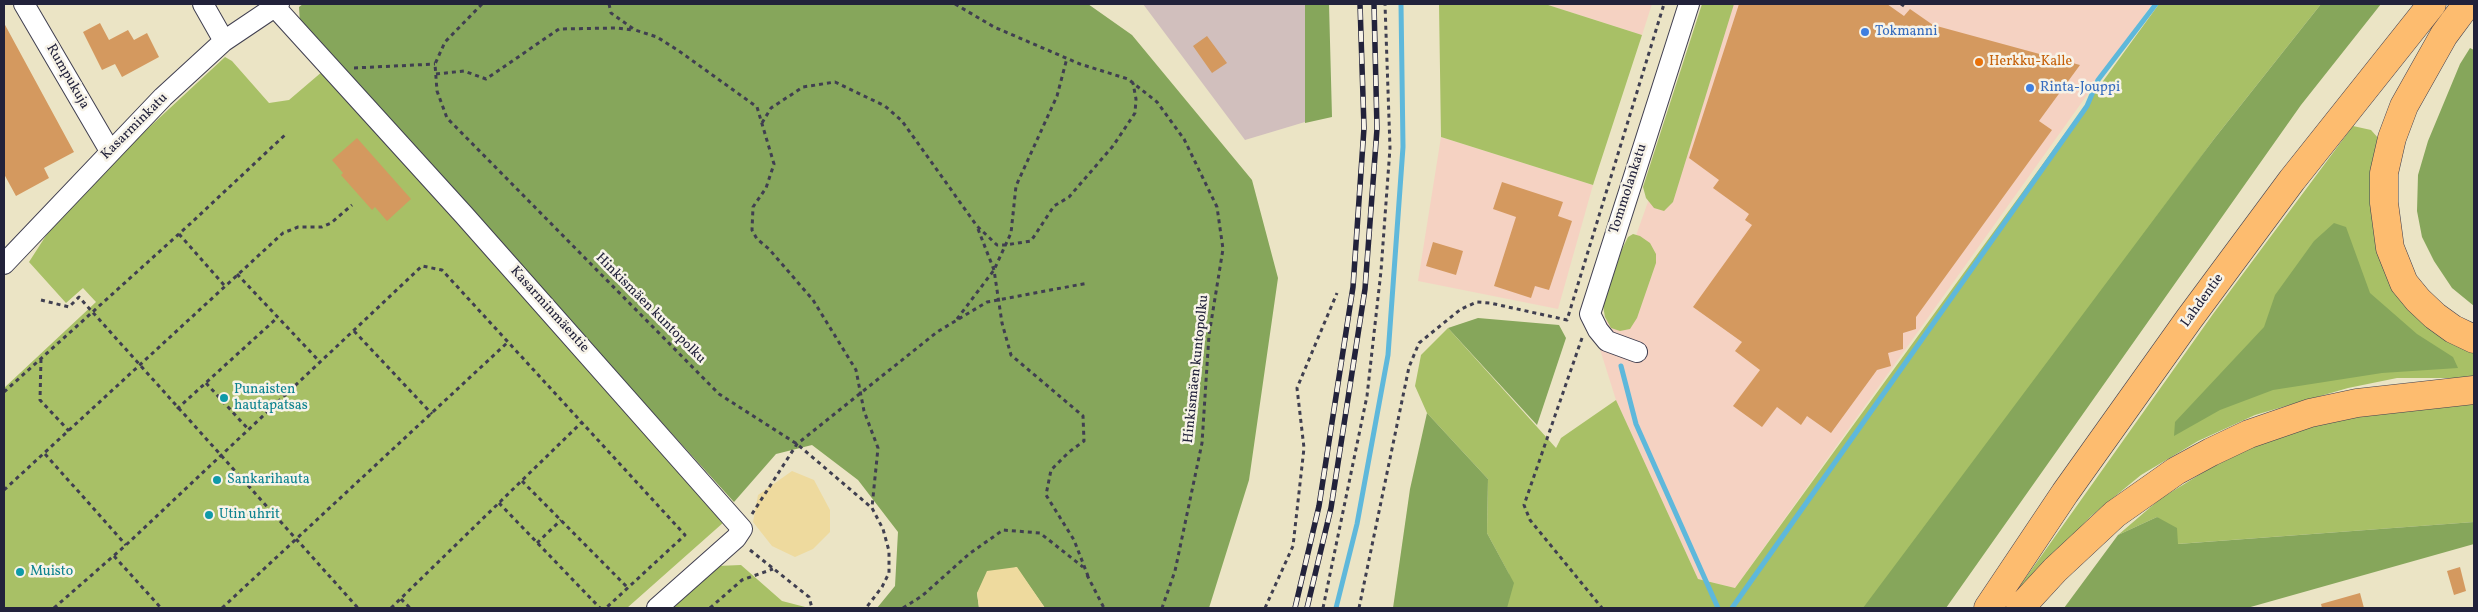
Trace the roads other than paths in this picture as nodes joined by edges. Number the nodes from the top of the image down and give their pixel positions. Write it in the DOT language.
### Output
graph roads {
  1 [pos="24,4"];
  2 [pos="203,4"];
  3 [pos="1689,4"];
  4 [pos="2432,4"];
  5 [pos="2466,4"];
  6 [pos="277,5"];
  7 [pos="224,41"];
  8 [pos="110,151"];
  9 [pos="4,264"];
  10 [pos="2474,339"];
  11 [pos="1637,352"];
  12 [pos="2474,390"];
  13 [pos="657,608"];
  14 [pos="1988,608"];
  15 [pos="2020,608"];
  1 -- 8 [label="street, Rumpukuja"];
  2 -- 7 [label="street"];
  3 -- 11 [label="street, Tommolankatu"];
  4 -- 14 [label="highway, Lahdentie"];
  5 -- 10 [label="highway"];
  6 -- 7 [label="street, Kasarminkatu"];
  6 -- 13 [label="street, Kasarminmäentie"];
  7 -- 8 [label="street, Kasarminkatu"];
  8 -- 9 [label="street, Kasarminkatu"];
  12 -- 15 [label="highway"];
}
